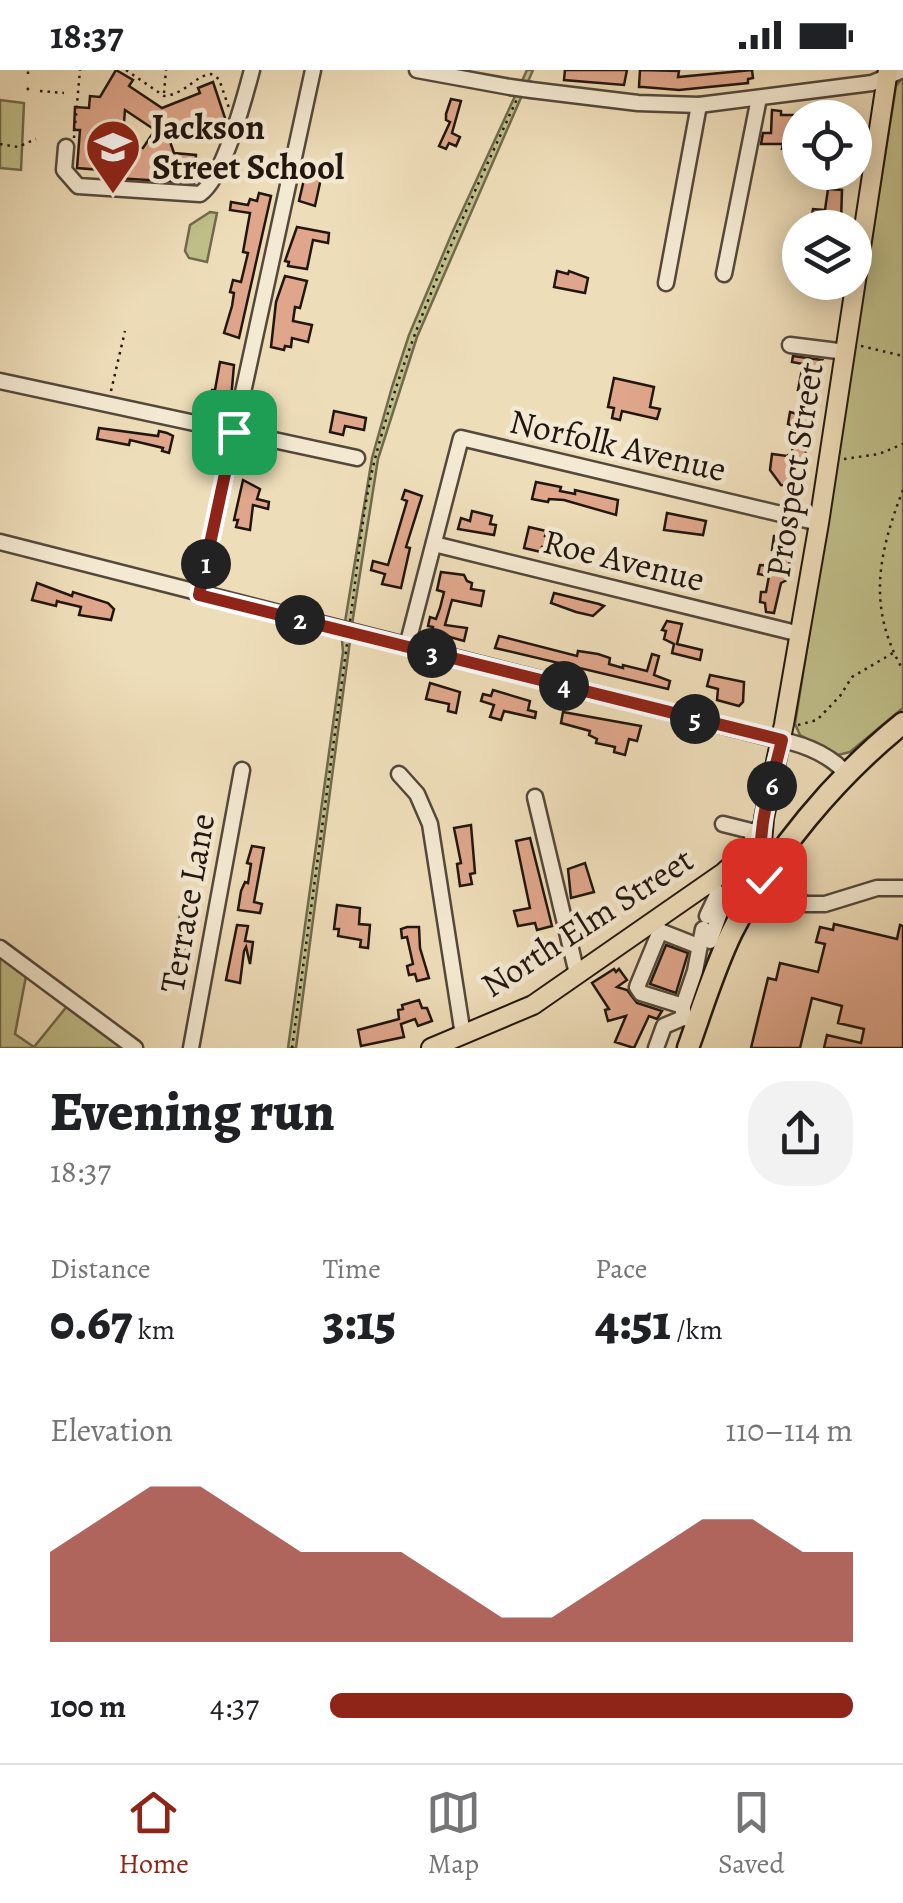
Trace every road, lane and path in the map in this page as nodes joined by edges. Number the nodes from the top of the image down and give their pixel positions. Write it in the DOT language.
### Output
graph roads {
  1 [pos="80,70"];
  2 [pos="127,70"];
  3 [pos="166,70"];
  4 [pos="252,70"];
  5 [pos="313,70"];
  6 [pos="421,70"];
  7 [pos="893,72"];
  8 [pos="201,73"];
  9 [pos="521,88"];
  10 [pos="40,91"];
  11 [pos="64,93"];
  12 [pos="164,96"];
  13 [pos="760,98"];
  14 [pos="699,105"];
  15 [pos="36,139"];
  16 [pos="181,139"];
  17 [pos="0,144"];
  18 [pos="70,144"];
  19 [pos="724,274"];
  20 [pos="666,282"];
  21 [pos="125,331"];
  22 [pos="790,345"];
  23 [pos="847,347"];
  24 [pos="903,356"];
  25 [pos="0,380"];
  26 [pos="109,402"];
  27 [pos="234,432"];
  28 [pos="903,444"];
  29 [pos="356,458"];
  30 [pos="837,459"];
  31 [pos="903,490"];
  32 [pos="818,523"];
  33 [pos="0,542"];
  34 [pos="434,544"];
  35 [pos="199,595"];
  36 [pos="349,626"];
  37 [pos="800,634"];
  38 [pos="347,639"];
  39 [pos="407,646"];
  40 [pos="893,653"];
  41 [pos="903,670"];
  42 [pos="903,723"];
  43 [pos="798,726"];
  44 [pos="782,740"];
  45 [pos="242,770"];
  46 [pos="399,774"];
  47 [pos="847,774"];
  48 [pos="536,797"];
  49 [pos="723,824"];
  50 [pos="762,826"];
  51 [pos="764,880"];
  52 [pos="718,888"];
  53 [pos="903,888"];
  54 [pos="746,909"];
  55 [pos="656,926"];
  56 [pos="709,938"];
  57 [pos="0,948"];
  58 [pos="577,974"];
  59 [pos="688,1015"];
  60 [pos="462,1035"];
  61 [pos="135,1048"];
  62 [pos="191,1048"];
  63 [pos="292,1048"];
  64 [pos="430,1048"];
  65 [pos="656,1048"];
  66 [pos="688,1048"];
  1 -- 18 [label="path"];
  2 -- 12 [label="path"];
  3 -- 12 [label="path"];
  4 -- 18 [label="street"];
  5 -- 27 [label="street"];
  6 -- 9 [label="street"];
  7 -- 13 [label="street"];
  7 -- 23 [label="main road, Prospect Street"];
  8 -- 12 [label="path"];
  8 -- 16 [label="path"];
  9 -- 14 [label="street"];
  9 -- 36 [label="path"];
  10 -- 11 [label="path"];
  13 -- 14 [label="street"];
  13 -- 19 [label="street"];
  14 -- 20 [label="street"];
  15 -- 17 [label="path"];
  21 -- 26 [label="path"];
  22 -- 23 [label="street"];
  23 -- 24 [label="path"];
  23 -- 32 [label="main road, Prospect Street"];
  25 -- 26 [label="street"];
  26 -- 27 [label="street"];
  27 -- 29 [label="street"];
  27 -- 35 [label="street"];
  28 -- 30 [label="path"];
  31 -- 40 [label="path"];
  32 -- 34 [label="street, Norfolk Avenue"];
  32 -- 37 [label="main road, Prospect Street"];
  33 -- 35 [label="street"];
  34 -- 37 [label="street, Roe Avenue"];
  34 -- 39 [label="street"];
  35 -- 39 [label="street"];
  37 -- 44 [label="main road, Prospect Street"];
  38 -- 63 [label="path"];
  39 -- 44 [label="street"];
  40 -- 41 [label="path"];
  40 -- 43 [label="path"];
  42 -- 47 [label="highway"];
  44 -- 47 [label="street"];
  44 -- 50 [label="main road, Prospect Street"];
  45 -- 62 [label="street, Terrace Lane"];
  46 -- 60 [label="street"];
  47 -- 51 [label="highway"];
  48 -- 58 [label="street"];
  49 -- 50 [label="street"];
  50 -- 51 [label="main road, Prospect Street"];
  50 -- 52 [label="main road, North Elm Street"];
  51 -- 52 [label="main road, North Elm Street"];
  51 -- 53 [label="street"];
  51 -- 54 [label="highway"];
  52 -- 54 [label="street"];
  52 -- 55 [label="main road, North Elm Street"];
  52 -- 56 [label="street"];
  52 -- 56 [label="street"];
  54 -- 56 [label="highway"];
  55 -- 56 [label="street"];
  55 -- 58 [label="main road, North Elm Street"];
  55 -- 59 [label="street"];
  56 -- 59 [label="highway"];
  57 -- 61 [label="street"];
  58 -- 60 [label="main road, North Elm Street"];
  59 -- 65 [label="street"];
  59 -- 66 [label="highway"];
  60 -- 64 [label="main road, North Elm Street"];
}
